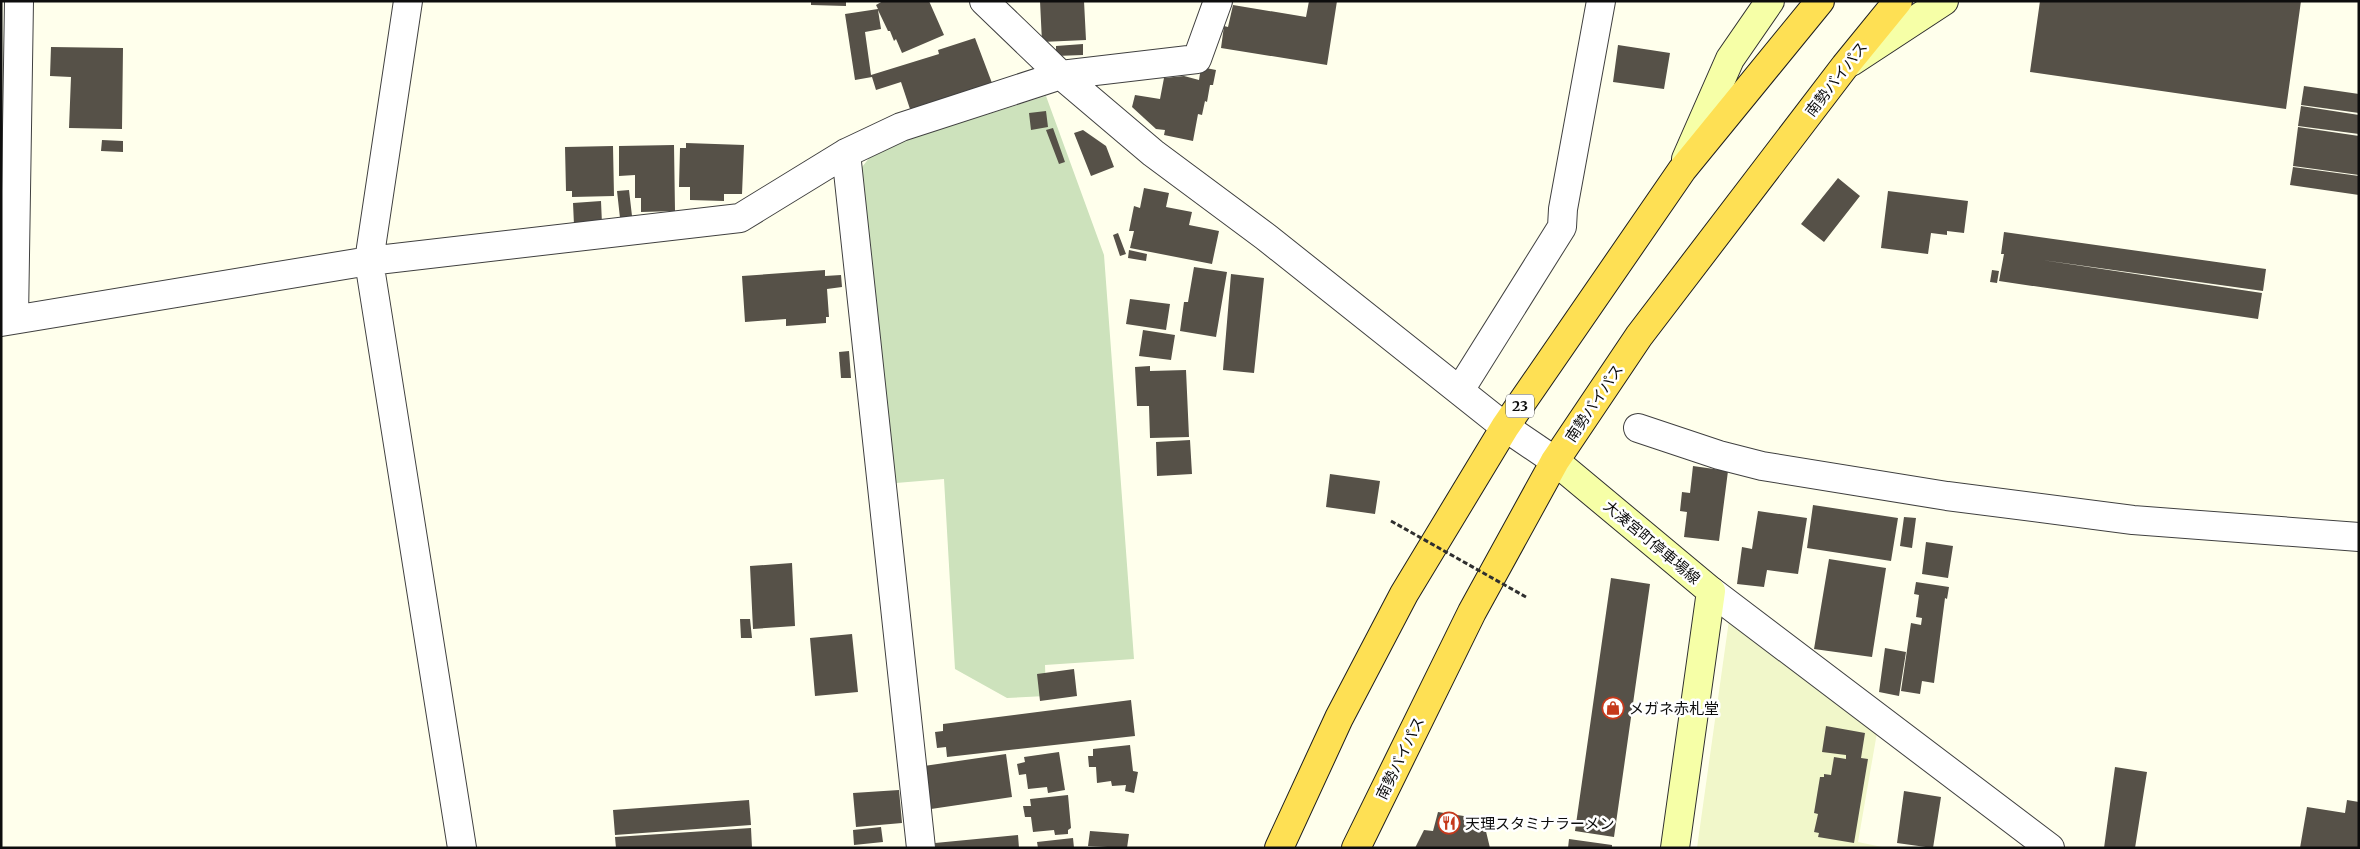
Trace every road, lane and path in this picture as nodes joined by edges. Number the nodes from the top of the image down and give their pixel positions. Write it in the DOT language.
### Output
graph roads {
  1 [pos="19,1"];
  2 [pos="408,1"];
  3 [pos="984,1"];
  4 [pos="1218,1"];
  5 [pos="1601,1"];
  6 [pos="1770,1"];
  7 [pos="1820,1"];
  8 [pos="1898,1"];
  9 [pos="1944,1"];
  10 [pos="1845,66"];
  11 [pos="1061,75"];
  12 [pos="846,153"];
  13 [pos="1682,170"];
  14 [pos="369,261"];
  15 [pos="8,320"];
  16 [pos="1460,390"];
  17 [pos="1505,427"];
  18 [pos="1638,428"];
  19 [pos="1556,461"];
  20 [pos="1391,521"];
  21 [pos="2359,537"];
  22 [pos="1710,591"];
  23 [pos="1526,597"];
  24 [pos="462,848"];
  25 [pos="921,848"];
  26 [pos="1279,848"];
  27 [pos="1356,848"];
  28 [pos="1675,848"];
  29 [pos="2050,848"];
  1 -- 15 [label="street"];
  2 -- 14 [label="street"];
  3 -- 11 [label="street"];
  4 -- 11 [label="street"];
  5 -- 16 [label="street"];
  6 -- 13 [label="main road"];
  7 -- 13 [label="highway, 23"];
  8 -- 10 [label="highway, 南勢バイパス"];
  9 -- 10 [label="main road"];
  10 -- 19 [label="highway, 南勢バイパス"];
  11 -- 12 [label="street"];
  11 -- 16 [label="street"];
  12 -- 14 [label="street"];
  12 -- 25 [label="street"];
  13 -- 17 [label="highway, 23"];
  14 -- 15 [label="street"];
  14 -- 24 [label="street"];
  16 -- 17 [label="street"];
  17 -- 19 [label="street"];
  17 -- 26 [label="highway, 23"];
  18 -- 21 [label="street"];
  19 -- 22 [label="main road, 大湊宮町停車場線"];
  19 -- 27 [label="highway, 南勢バイパス"];
  20 -- 23 [label="path, bridge"];
  22 -- 28 [label="main road, 大湊宮町停車場線"];
  22 -- 29 [label="street"];
}
